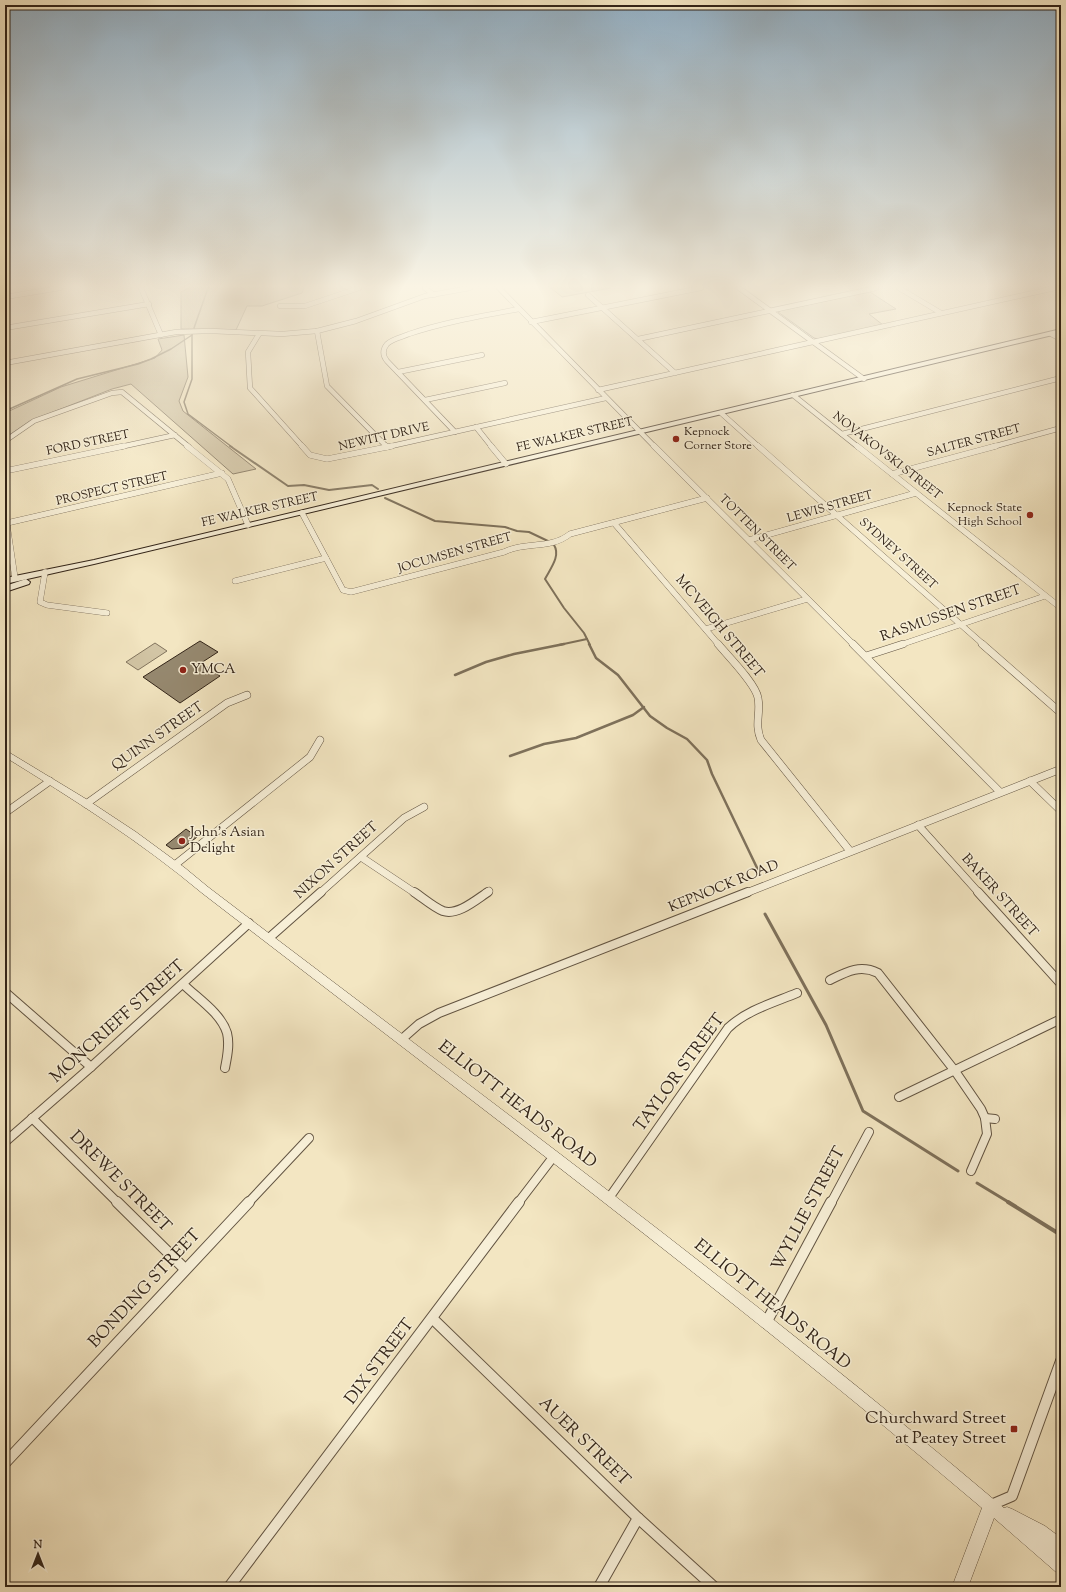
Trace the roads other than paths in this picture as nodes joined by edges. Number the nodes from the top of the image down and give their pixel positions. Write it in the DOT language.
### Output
graph roads {
  1 [pos="248,362"];
  2 [pos="322,362"];
  3 [pos="387,362"];
  4 [pos="446,362"];
  5 [pos="571,362"];
  6 [pos="663,362"];
  7 [pos="723,362"];
  8 [pos="841,362"];
  9 [pos="933,362"];
  10 [pos="398,372"];
  11 [pos="675,373"];
  12 [pos="1061,378"];
  13 [pos="864,379"];
  14 [pos="505,383"];
  15 [pos="598,390"];
  16 [pos="793,395"];
  17 [pos="606,398"];
  18 [pos="426,400"];
  19 [pos="721,412"];
  20 [pos="476,427"];
  21 [pos="1061,428"];
  22 [pos="456,432"];
  23 [pos="640,432"];
  24 [pos="842,434"];
  25 [pos="175,435"];
  26 [pos="5,441"];
  27 [pos="387,447"];
  28 [pos="506,464"];
  29 [pos="5,471"];
  30 [pos="222,473"];
  31 [pos="892,474"];
  32 [pos="916,493"];
  33 [pos="707,498"];
  34 [pos="5,511"];
  35 [pos="302,512"];
  36 [pos="838,515"];
  37 [pos="7,523"];
  38 [pos="614,523"];
  39 [pos="248,525"];
  40 [pos="749,540"];
  41 [pos="326,558"];
  42 [pos="46,574"];
  43 [pos="15,578"];
  44 [pos="5,581"];
  45 [pos="235,581"];
  46 [pos="5,588"];
  47 [pos="1045,596"];
  48 [pos="807,599"];
  49 [pos="1061,608"];
  50 [pos="107,613"];
  51 [pos="960,624"];
  52 [pos="706,629"];
  53 [pos="866,656"];
  54 [pos="247,695"];
  55 [pos="1061,713"];
  56 [pos="320,740"];
  57 [pos="5,753"];
  58 [pos="1061,769"];
  59 [pos="50,781"];
  60 [pos="1030,781"];
  61 [pos="1000,792"];
  62 [pos="86,804"];
  63 [pos="424,808"];
  64 [pos="1061,811"];
  65 [pos="5,813"];
  66 [pos="918,825"];
  67 [pos="850,851"];
  68 [pos="361,857"];
  69 [pos="176,864"];
  70 [pos="489,891"];
  71 [pos="249,923"];
  72 [pos="269,938"];
  73 [pos="830,980"];
  74 [pos="183,984"];
  75 [pos="1061,984"];
  76 [pos="5,992"];
  77 [pos="797,993"];
  78 [pos="1061,1019"];
  79 [pos="402,1039"];
  80 [pos="91,1067"];
  81 [pos="225,1068"];
  82 [pos="955,1071"];
  83 [pos="899,1097"];
  84 [pos="32,1118"];
  85 [pos="985,1118"];
  86 [pos="995,1119"];
  87 [pos="869,1132"];
  88 [pos="309,1138"];
  89 [pos="5,1142"];
  90 [pos="554,1156"];
  91 [pos="971,1171"];
  92 [pos="609,1198"];
  93 [pos="185,1269"];
  94 [pos="433,1319"];
  95 [pos="766,1322"];
  96 [pos="1061,1361"];
  97 [pos="5,1462"];
  98 [pos="991,1505"];
  99 [pos="638,1518"];
  100 [pos="1061,1548"];
  101 [pos="1061,1567"];
  102 [pos="229,1587"];
  103 [pos="599,1587"];
  104 [pos="714,1587"];
  105 [pos="960,1587"];
  1 -- 27 [label="street, NEWITT DRIVE"];
  2 -- 27 [label="street"];
  3 -- 10 [label="street"];
  4 -- 10 [label="street"];
  5 -- 15 [label="street, TOTTEN STREET"];
  6 -- 11 [label="street"];
  7 -- 11 [label="street"];
  8 -- 13 [label="street"];
  9 -- 13 [label="main road, FE WALKER STREET"];
  10 -- 18 [label="street"];
  11 -- 15 [label="street"];
  12 -- 24 [label="street"];
  13 -- 16 [label="main road, FE WALKER STREET"];
  14 -- 18 [label="street"];
  15 -- 17 [label="street, TOTTEN STREET"];
  16 -- 19 [label="main road, FE WALKER STREET"];
  16 -- 24 [label="street, NOVAKOVSKI STREET"];
  17 -- 20 [label="street, NEWITT DRIVE"];
  17 -- 23 [label="street, TOTTEN STREET"];
  18 -- 22 [label="street"];
  19 -- 23 [label="main road, FE WALKER STREET"];
  19 -- 36 [label="street, SYDNEY STREET"];
  20 -- 22 [label="street, NEWITT DRIVE"];
  20 -- 28 [label="street"];
  21 -- 31 [label="street, SALTER STREET"];
  22 -- 27 [label="street, NEWITT DRIVE"];
  23 -- 28 [label="main road, FE WALKER STREET"];
  23 -- 33 [label="street, TOTTEN STREET"];
  24 -- 31 [label="street, NOVAKOVSKI STREET"];
  25 -- 26 [label="street"];
  25 -- 29 [label="street, FORD STREET"];
  25 -- 30 [label="street"];
  28 -- 35 [label="main road, FE WALKER STREET"];
  30 -- 37 [label="street, PROSPECT STREET"];
  30 -- 39 [label="street"];
  31 -- 32 [label="street, NOVAKOVSKI STREET"];
  32 -- 36 [label="street, LEWIS STREET"];
  32 -- 47 [label="street, NOVAKOVSKI STREET"];
  33 -- 38 [label="street, JOCUMSEN STREET"];
  33 -- 40 [label="street, TOTTEN STREET"];
  34 -- 37 [label="street"];
  35 -- 39 [label="main road, FE WALKER STREET"];
  35 -- 41 [label="street"];
  36 -- 40 [label="street, LEWIS STREET"];
  36 -- 51 [label="street, SYDNEY STREET"];
  37 -- 43 [label="street"];
  38 -- 41 [label="street, JOCUMSEN STREET"];
  38 -- 52 [label="street, MCVEIGH STREET"];
  39 -- 42 [label="main road, FE WALKER STREET"];
  40 -- 48 [label="street, TOTTEN STREET"];
  41 -- 45 [label="street"];
  42 -- 43 [label="main road, FE WALKER STREET"];
  42 -- 46 [label="main road, FE WALKER STREET"];
  42 -- 50 [label="street"];
  43 -- 44 [label="main road, FE WALKER STREET"];
  47 -- 49 [label="street, NOVAKOVSKI STREET"];
  47 -- 51 [label="street, RASMUSSEN STREET"];
  48 -- 52 [label="street"];
  48 -- 53 [label="street, TOTTEN STREET"];
  51 -- 53 [label="street, RASMUSSEN STREET"];
  51 -- 55 [label="street, SYDNEY STREET"];
  52 -- 67 [label="street, MCVEIGH STREET"];
  53 -- 61 [label="street, TOTTEN STREET"];
  54 -- 62 [label="street, QUINN STREET"];
  56 -- 69 [label="street"];
  57 -- 59 [label="street, ELLIOTT HEADS ROAD"];
  58 -- 60 [label="street, KEPNOCK ROAD"];
  59 -- 62 [label="street, ELLIOTT HEADS ROAD"];
  59 -- 65 [label="street"];
  60 -- 61 [label="street, KEPNOCK ROAD"];
  60 -- 64 [label="street"];
  61 -- 66 [label="street, KEPNOCK ROAD"];
  62 -- 69 [label="street, ELLIOTT HEADS ROAD"];
  63 -- 68 [label="street, NIXON STREET"];
  66 -- 67 [label="street, KEPNOCK ROAD"];
  66 -- 75 [label="street, BAKER STREET"];
  67 -- 79 [label="street, KEPNOCK ROAD"];
  68 -- 70 [label="street"];
  68 -- 72 [label="street, NIXON STREET"];
  69 -- 71 [label="street, ELLIOTT HEADS ROAD"];
  71 -- 72 [label="street, ELLIOTT HEADS ROAD"];
  71 -- 74 [label="street, MONCRIEFF STREET"];
  72 -- 79 [label="street, ELLIOTT HEADS ROAD"];
  73 -- 82 [label="street"];
  74 -- 80 [label="street, MONCRIEFF STREET"];
  74 -- 81 [label="street"];
  76 -- 80 [label="street"];
  77 -- 92 [label="street, TAYLOR STREET"];
  78 -- 82 [label="street"];
  79 -- 90 [label="street, ELLIOTT HEADS ROAD"];
  80 -- 84 [label="street, MONCRIEFF STREET"];
  82 -- 83 [label="street"];
  82 -- 85 [label="street"];
  84 -- 89 [label="street, MONCRIEFF STREET"];
  84 -- 93 [label="street, DREWE STREET"];
  85 -- 86 [label="street"];
  85 -- 91 [label="street"];
  87 -- 95 [label="street, WYLLIE STREET"];
  88 -- 93 [label="street, BONDING STREET"];
  90 -- 92 [label="street, ELLIOTT HEADS ROAD"];
  90 -- 94 [label="street, DIX STREET"];
  92 -- 95 [label="street, ELLIOTT HEADS ROAD"];
  93 -- 97 [label="street, BONDING STREET"];
  94 -- 99 [label="street, AUER STREET"];
  94 -- 102 [label="street, DIX STREET"];
  95 -- 98 [label="street, ELLIOTT HEADS ROAD"];
  96 -- 98 [label="street"];
  98 -- 100 [label="street, ELLIOTT HEADS ROAD"];
  98 -- 101 [label="street, ELLIOTT HEADS ROAD"];
  98 -- 105 [label="street"];
  99 -- 103 [label="street"];
  99 -- 104 [label="street, AUER STREET"];
}
